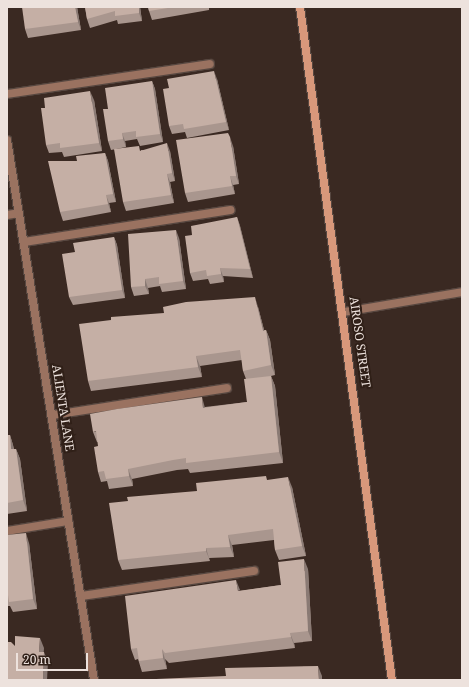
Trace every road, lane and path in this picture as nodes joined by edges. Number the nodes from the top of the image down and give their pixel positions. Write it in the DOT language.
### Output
graph roads {
  1 [pos="300,7"];
  2 [pos="210,64"];
  3 [pos="7,94"];
  4 [pos="7,140"];
  5 [pos="231,210"];
  6 [pos="19,213"];
  7 [pos="7,215"];
  8 [pos="24,242"];
  9 [pos="462,292"];
  10 [pos="344,312"];
  11 [pos="227,388"];
  12 [pos="53,416"];
  13 [pos="68,521"];
  14 [pos="7,531"];
  15 [pos="254,570"];
  16 [pos="82,596"];
  17 [pos="94,680"];
  18 [pos="392,680"];
  1 -- 10 [label="street, AIROSO STREET"];
  2 -- 3 [label="street"];
  4 -- 6 [label="street, ALIENTA LANE"];
  5 -- 8 [label="street"];
  6 -- 7 [label="street"];
  6 -- 8 [label="street, ALIENTA LANE"];
  8 -- 12 [label="street, ALIENTA LANE"];
  9 -- 10 [label="street"];
  10 -- 18 [label="street, AIROSO STREET"];
  11 -- 12 [label="street"];
  12 -- 13 [label="street, ALIENTA LANE"];
  13 -- 14 [label="street"];
  13 -- 16 [label="street, ALIENTA LANE"];
  15 -- 16 [label="street"];
  16 -- 17 [label="street, ALIENTA LANE"];
}
